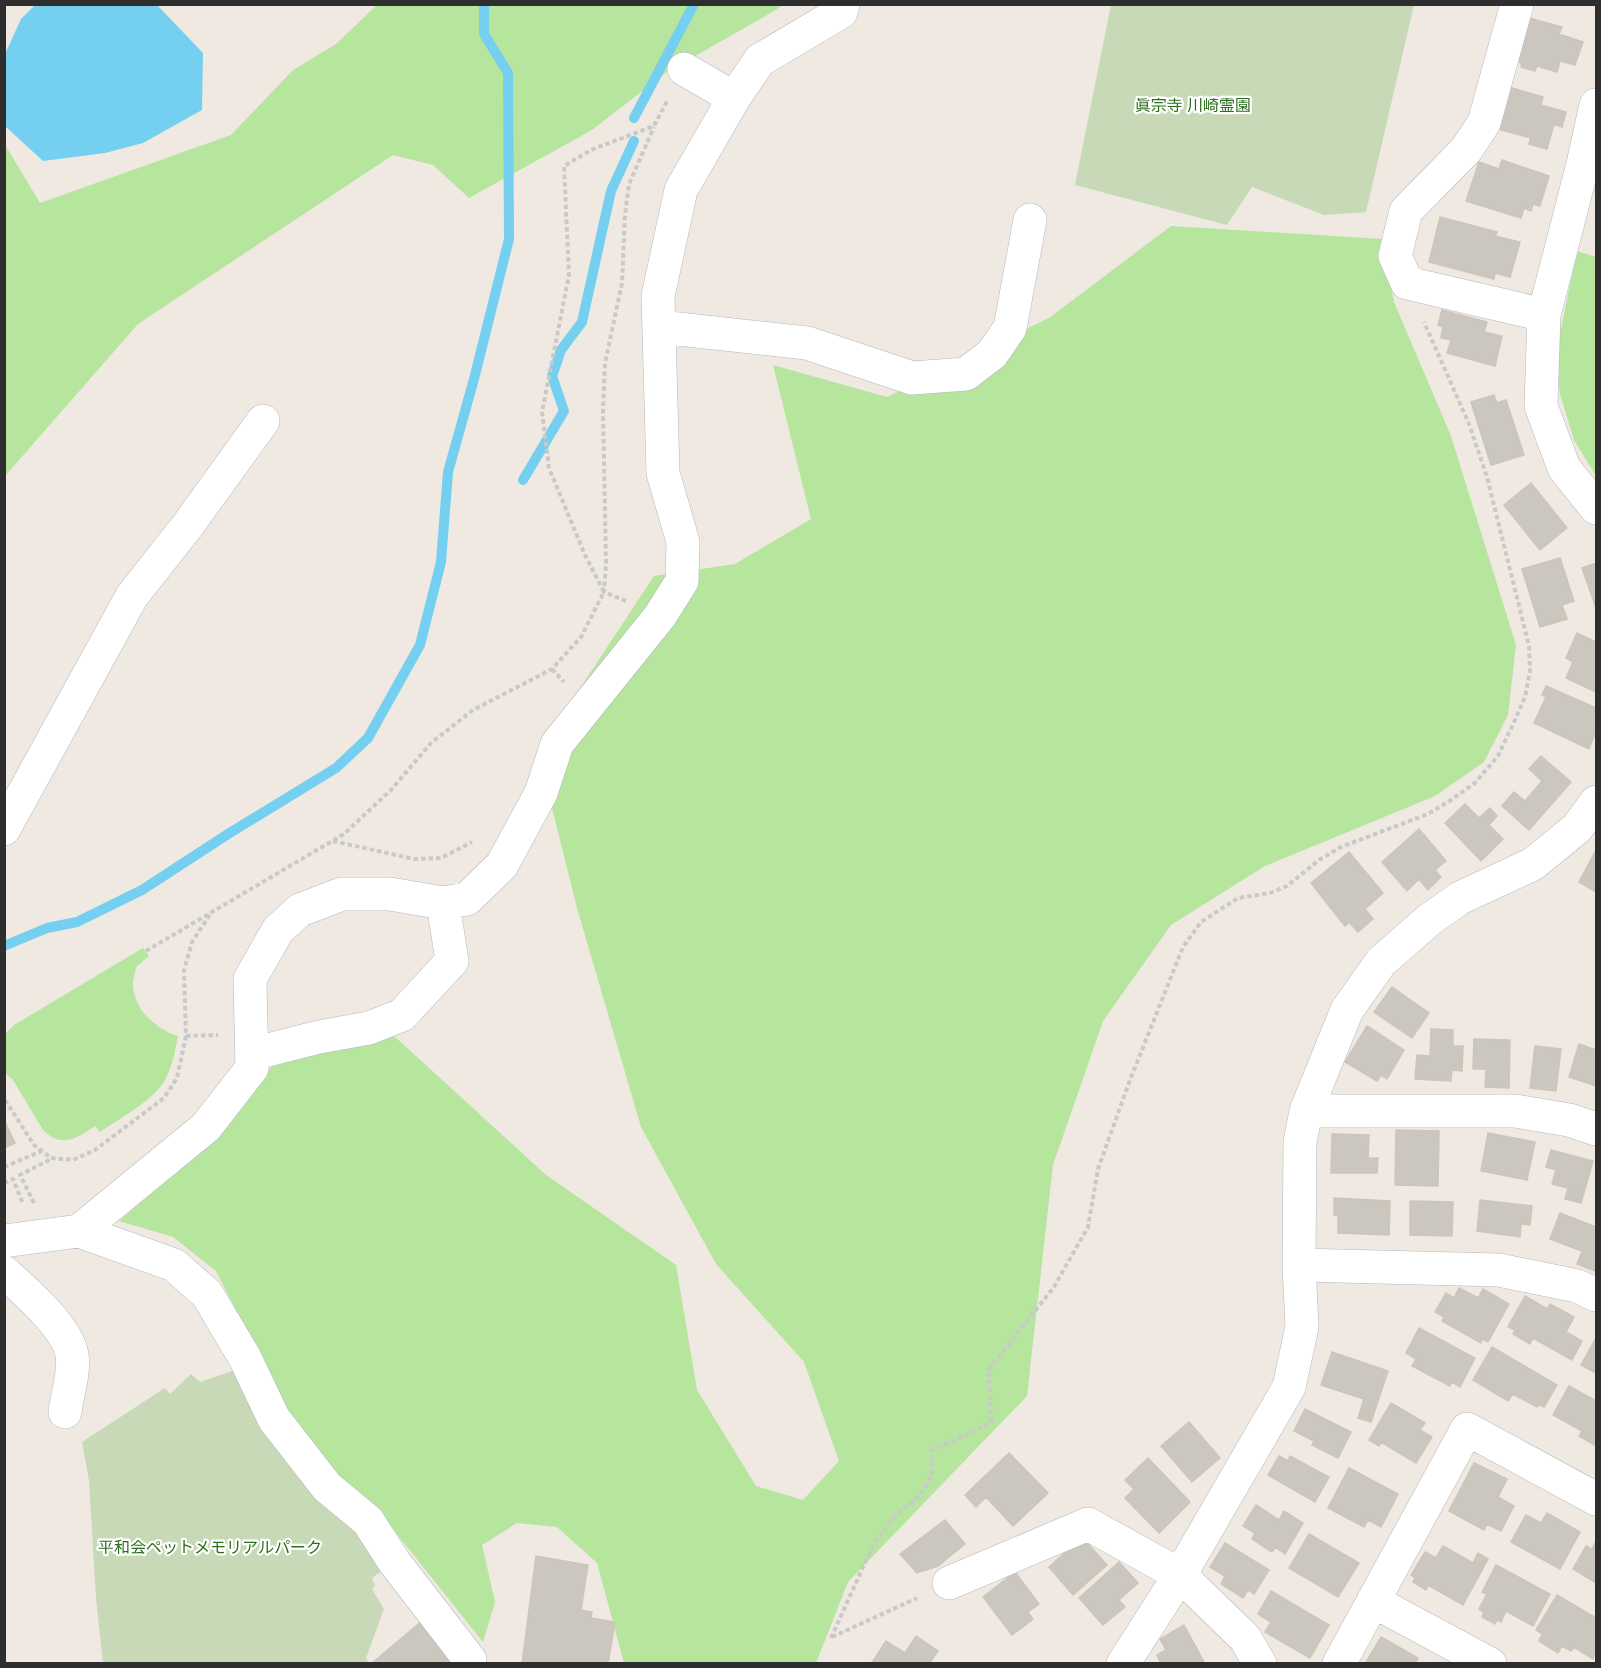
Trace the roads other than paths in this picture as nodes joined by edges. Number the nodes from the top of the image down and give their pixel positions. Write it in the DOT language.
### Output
graph roads {
  1 [pos="843,4"];
  2 [pos="1516,4"];
  3 [pos="684,69"];
  4 [pos="734,98"];
  5 [pos="1596,105"];
  6 [pos="1590,166"];
  7 [pos="1030,220"];
  8 [pos="659,311"];
  9 [pos="1544,315"];
  10 [pos="262,422"];
  11 [pos="1596,508"];
  12 [pos="1596,802"];
  13 [pos="4,829"];
  14 [pos="442,903"];
  15 [pos="252,1054"];
  16 [pos="1306,1111"];
  17 [pos="1596,1128"];
  18 [pos="80,1230"];
  19 [pos="4,1241"];
  20 [pos="1299,1265"];
  21 [pos="4,1272"];
  22 [pos="1596,1295"];
  23 [pos="65,1412"];
  24 [pos="1596,1499"];
  25 [pos="1180,1575"];
  26 [pos="949,1583"];
  27 [pos="1373,1600"];
  28 [pos="470,1660"];
  29 [pos="1123,1664"];
  30 [pos="1260,1664"];
  31 [pos="1339,1664"];
  32 [pos="1490,1664"];
  1 -- 4 [label="street"];
  2 -- 9 [label="street"];
  3 -- 4 [label="street"];
  4 -- 8 [label="street"];
  5 -- 6 [label="street"];
  6 -- 9 [label="street"];
  7 -- 8 [label="street"];
  8 -- 14 [label="street"];
  9 -- 11 [label="street"];
  10 -- 13 [label="street"];
  12 -- 16 [label="street"];
  14 -- 15 [label="street"];
  14 -- 15 [label="street"];
  15 -- 18 [label="street"];
  16 -- 17 [label="street"];
  16 -- 20 [label="street"];
  18 -- 19 [label="street"];
  18 -- 28 [label="street"];
  20 -- 22 [label="street"];
  20 -- 25 [label="street"];
  21 -- 23 [label="street"];
  24 -- 27 [label="street"];
  25 -- 26 [label="street"];
  25 -- 29 [label="street"];
  25 -- 30 [label="street"];
  27 -- 31 [label="street"];
  27 -- 32 [label="street"];
}
